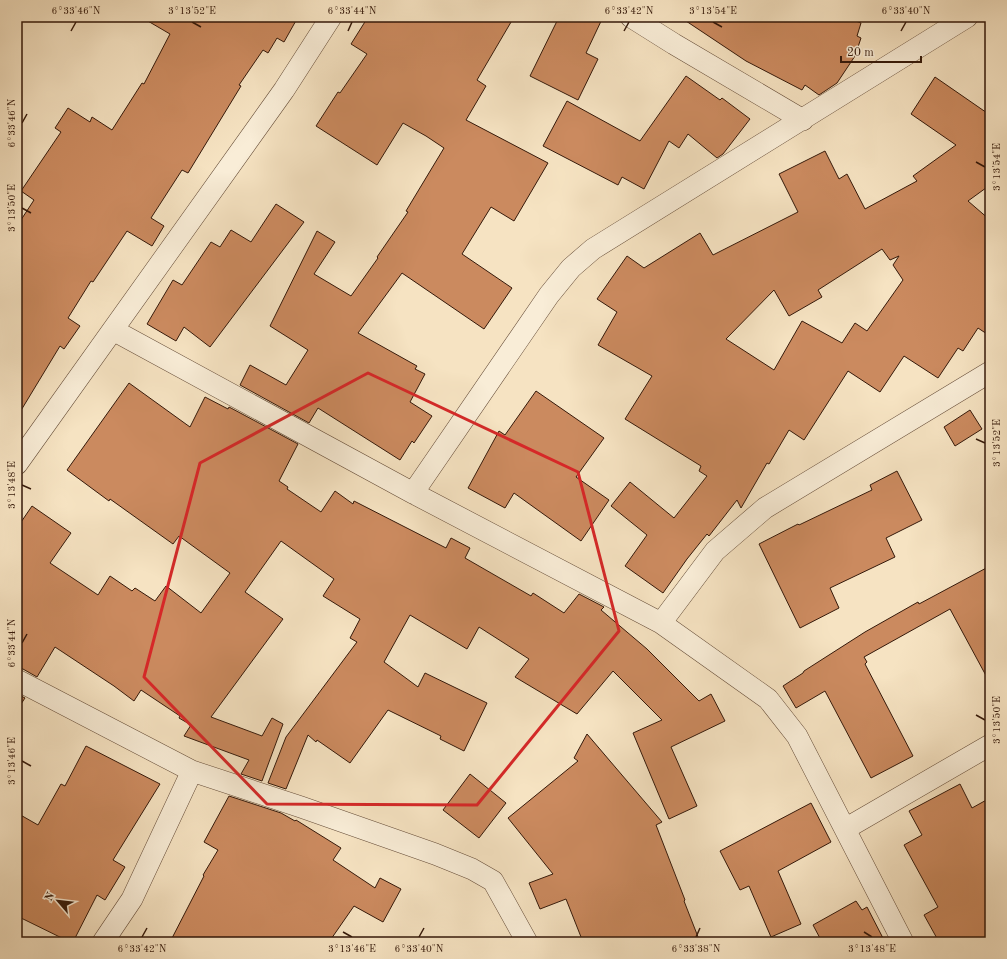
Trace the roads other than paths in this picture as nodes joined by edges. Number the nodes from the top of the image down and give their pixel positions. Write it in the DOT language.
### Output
graph roads {
  1 [pos="331,17"];
  2 [pos="631,17"];
  3 [pos="967,17"];
  4 [pos="803,120"];
  5 [pos="112,330"];
  6 [pos="990,372"];
  7 [pos="17,464"];
  8 [pos="413,493"];
  9 [pos="662,623"];
  10 [pos="17,680"];
  11 [pos="990,745"];
  12 [pos="192,771"];
  13 [pos="845,829"];
  14 [pos="103,942"];
  15 [pos="527,942"];
  16 [pos="903,942"];
  1 -- 5 [label="street"];
  2 -- 4 [label="street"];
  3 -- 4 [label="street"];
  4 -- 8 [label="street"];
  5 -- 7 [label="street"];
  5 -- 8 [label="street"];
  6 -- 9 [label="street"];
  8 -- 9 [label="street"];
  9 -- 13 [label="street"];
  10 -- 12 [label="street"];
  11 -- 13 [label="street"];
  12 -- 14 [label="street"];
  12 -- 15 [label="street"];
  13 -- 16 [label="street"];
}
